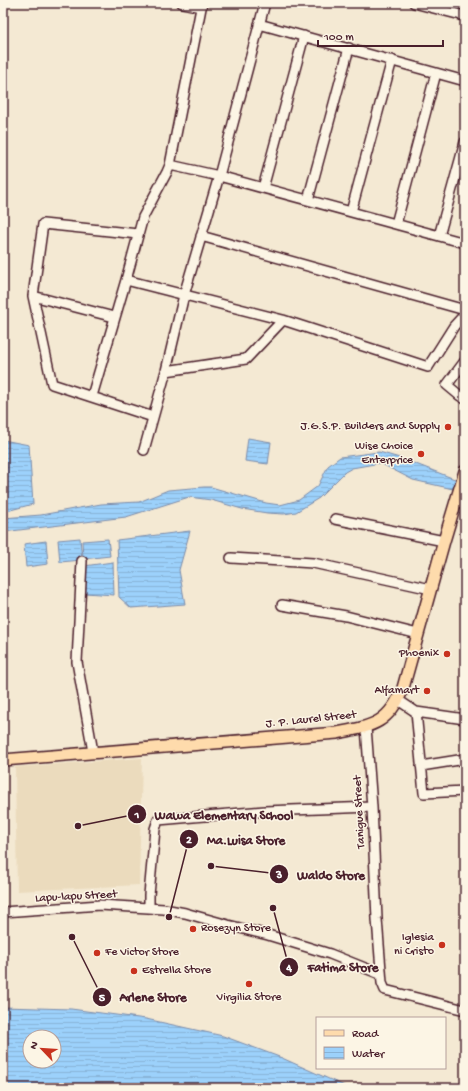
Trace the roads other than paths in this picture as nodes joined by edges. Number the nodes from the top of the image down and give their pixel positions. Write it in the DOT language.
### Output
graph roads {
  1 [pos="182,3"];
  2 [pos="265,3"];
  3 [pos="414,3"];
  4 [pos="201,5"];
  5 [pos="465,16"];
  6 [pos="260,24"];
  7 [pos="304,36"];
  8 [pos="349,48"];
  9 [pos="392,60"];
  10 [pos="436,73"];
  11 [pos="465,81"];
  12 [pos="465,142"];
  13 [pos="170,165"];
  14 [pos="220,176"];
  15 [pos="263,188"];
  16 [pos="308,200"];
  17 [pos="351,212"];
  18 [pos="396,224"];
  19 [pos="138,234"];
  20 [pos="201,236"];
  21 [pos="439,236"];
  22 [pos="465,242"];
  23 [pos="126,280"];
  24 [pos="184,295"];
  25 [pos="33,296"];
  26 [pos="465,310"];
  27 [pos="465,314"];
  28 [pos="114,317"];
  29 [pos="283,320"];
  30 [pos="465,361"];
  31 [pos="166,371"];
  32 [pos="92,396"];
  33 [pos="465,399"];
  34 [pos="153,417"];
  35 [pos="144,450"];
  36 [pos="464,474"];
  37 [pos="335,519"];
  38 [pos="444,541"];
  39 [pos="231,558"];
  40 [pos="82,561"];
  41 [pos="431,589"];
  42 [pos="282,605"];
  43 [pos="418,634"];
  44 [pos="398,700"];
  45 [pos="416,712"];
  46 [pos="465,719"];
  47 [pos="366,727"];
  48 [pos="93,752"];
  49 [pos="465,759"];
  50 [pos="3,760"];
  51 [pos="421,766"];
  52 [pos="465,792"];
  53 [pos="372,807"];
  54 [pos="149,908"];
  55 [pos="3,912"];
  56 [pos="380,974"];
  57 [pos="465,1010"];
  1 -- 4 [label="street"];
  2 -- 6 [label="street"];
  3 -- 5 [label="street"];
  4 -- 13 [label="street"];
  6 -- 7 [label="street"];
  6 -- 14 [label="street"];
  7 -- 8 [label="street"];
  7 -- 15 [label="street"];
  8 -- 9 [label="street"];
  8 -- 16 [label="street"];
  9 -- 10 [label="street"];
  9 -- 17 [label="street"];
  10 -- 11 [label="street"];
  10 -- 18 [label="street"];
  12 -- 21 [label="street"];
  13 -- 14 [label="street"];
  13 -- 19 [label="street"];
  14 -- 15 [label="street"];
  14 -- 20 [label="street"];
  15 -- 16 [label="street"];
  16 -- 17 [label="street"];
  17 -- 18 [label="street"];
  18 -- 21 [label="street"];
  19 -- 23 [label="street"];
  19 -- 25 [label="street"];
  20 -- 24 [label="street"];
  20 -- 26 [label="street"];
  21 -- 22 [label="street"];
  23 -- 24 [label="street"];
  23 -- 28 [label="street"];
  24 -- 29 [label="street"];
  24 -- 31 [label="street"];
  25 -- 28 [label="street"];
  25 -- 32 [label="street"];
  27 -- 29 [label="street"];
  28 -- 32 [label="street"];
  29 -- 31 [label="street"];
  30 -- 33 [label="street"];
  31 -- 34 [label="street"];
  32 -- 34 [label="street"];
  34 -- 35 [label="street"];
  36 -- 38 [label="main road, J. P. Laurel Street"];
  37 -- 38 [label="street"];
  38 -- 41 [label="main road, J. P. Laurel Street"];
  39 -- 41 [label="street"];
  40 -- 48 [label="street"];
  41 -- 43 [label="main road, J. P. Laurel Street"];
  42 -- 43 [label="street"];
  43 -- 44 [label="main road, J. P. Laurel Street"];
  44 -- 45 [label="street"];
  44 -- 47 [label="main road, J. P. Laurel Street"];
  45 -- 46 [label="street"];
  45 -- 51 [label="street"];
  47 -- 48 [label="main road, J. P. Laurel Street"];
  47 -- 53 [label="street, Tanigue Street"];
  48 -- 50 [label="main road, J. P. Laurel Street"];
  49 -- 51 [label="street"];
  51 -- 52 [label="street"];
  53 -- 54 [label="street"];
  53 -- 56 [label="street, Tanigue Street"];
  54 -- 55 [label="street, Lapu-lapu Street"];
  54 -- 56 [label="street, Lapu-lapu Street"];
  56 -- 57 [label="street, Tanigue Street"];
}
